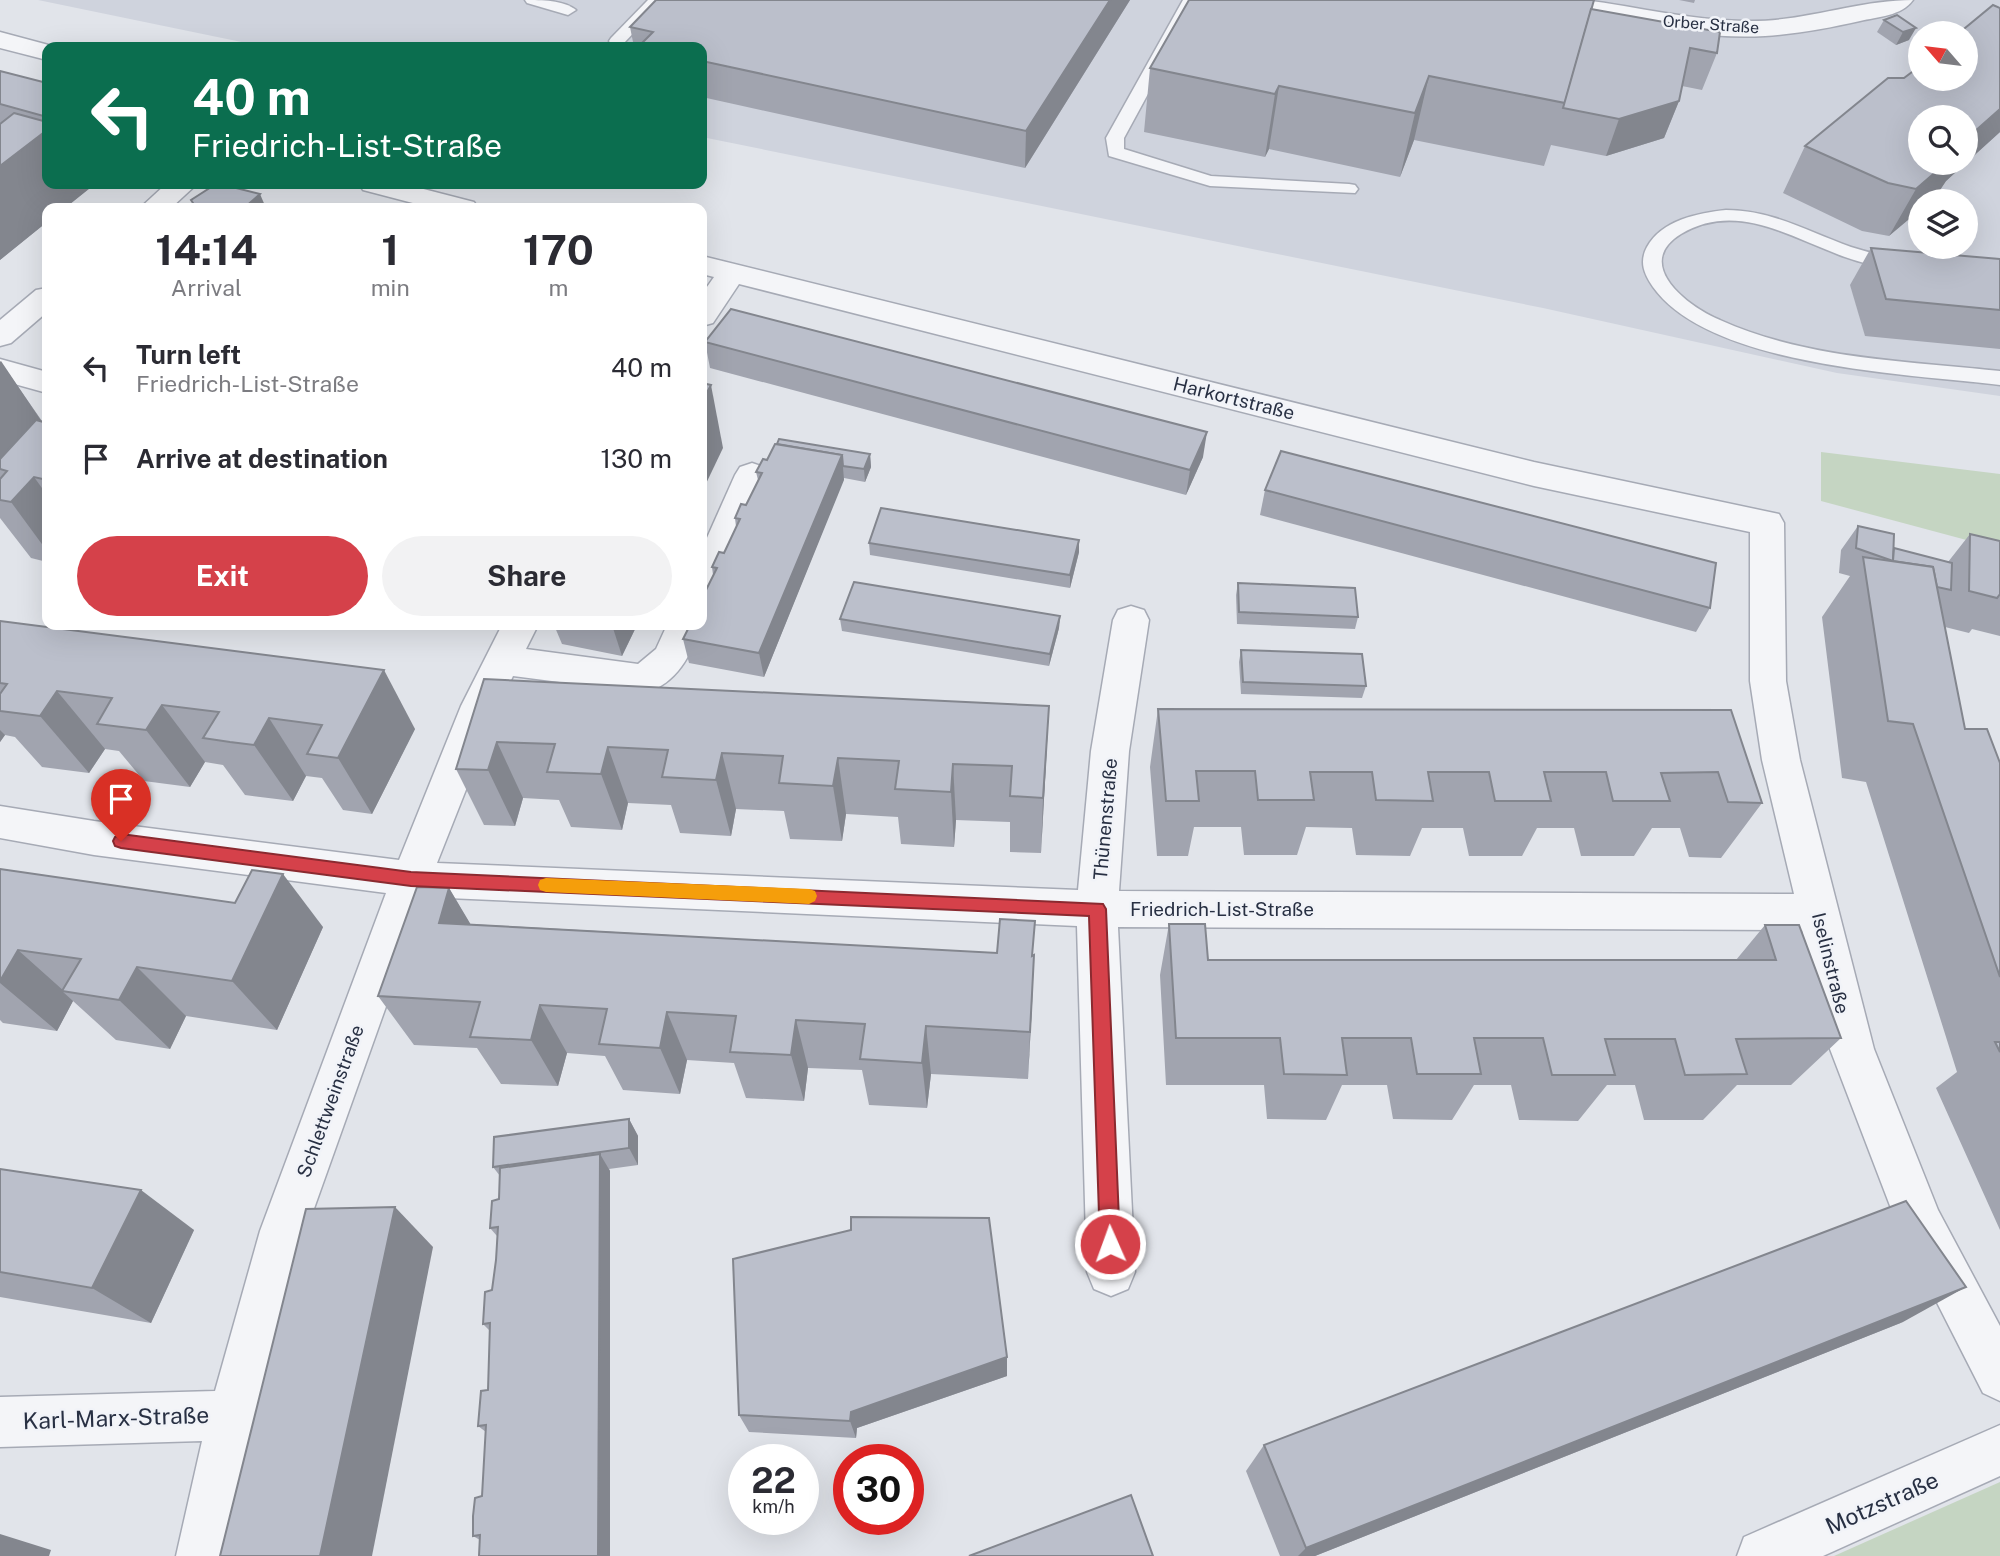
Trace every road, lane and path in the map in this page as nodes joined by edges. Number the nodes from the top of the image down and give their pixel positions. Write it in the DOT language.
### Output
graph roads {
  1 [pos="533,0"];
  2 [pos="657,0"];
  3 [pos="1191,0"];
  4 [pos="1543,0"];
  5 [pos="1900,0"];
  6 [pos="568,10"];
  7 [pos="0,40"];
  8 [pos="617,41"];
  9 [pos="42,51"];
  10 [pos="177,189"];
  11 [pos="392,189"];
  12 [pos="1349,189"];
  13 [pos="160,203"];
  14 [pos="445,203"];
  15 [pos="707,266"];
  16 [pos="1913,266"];
  17 [pos="732,272"];
  18 [pos="42,300"];
  19 [pos="707,309"];
  20 [pos="0,336"];
  21 [pos="0,369"];
  22 [pos="2000,378"];
  23 [pos="42,382"];
  24 [pos="752,475"];
  25 [pos="1767,523"];
  26 [pos="707,576"];
  27 [pos="1130,620"];
  28 [pos="517,630"];
  29 [pos="683,630"];
  30 [pos="501,660"];
  31 [pos="0,822"];
  32 [pos="411,879"];
  33 [pos="1097,909"];
  34 [pos="1819,912"];
  35 [pos="1111,1272"];
  36 [pos="2000,1376"];
  37 [pos="233,1415"];
  38 [pos="0,1422"];
  39 [pos="2000,1450"];
  40 [pos="202,1556"];
  41 [pos="1763,1556"];
  1 -- 6 [label="lane"];
  2 -- 8 [label="lane"];
  3 -- 12 [label="lane"];
  4 -- 5 [label="street, Orber Straße"];
  7 -- 9 [label="street"];
  10 -- 13 [label="street"];
  11 -- 14 [label="street"];
  15 -- 17 [label="street, Harkortstraße"];
  16 -- 22 [label="lane"];
  17 -- 19 [label="street"];
  17 -- 25 [label="street, Harkortstraße"];
  18 -- 20 [label="street"];
  21 -- 23 [label="street"];
  24 -- 26 [label="street"];
  25 -- 34 [label="street, Iselinstraße"];
  27 -- 33 [label="street, Thünenstraße"];
  28 -- 30 [label="street, Schlettweinstraße"];
  29 -- 30 [label="street"];
  30 -- 32 [label="street, Schlettweinstraße"];
  31 -- 32 [label="street, Friedrich-List-Straße"];
  32 -- 33 [label="street, Friedrich-List-Straße"];
  32 -- 37 [label="street, Schlettweinstraße"];
  33 -- 34 [label="street, Friedrich-List-Straße"];
  33 -- 35 [label="street, Thünenstraße"];
  34 -- 36 [label="street, Iselinstraße"];
  37 -- 38 [label="street, Karl-Marx-Straße"];
  37 -- 40 [label="street, Schlettweinstraße"];
  39 -- 41 [label="street, Motzstraße"];
}
